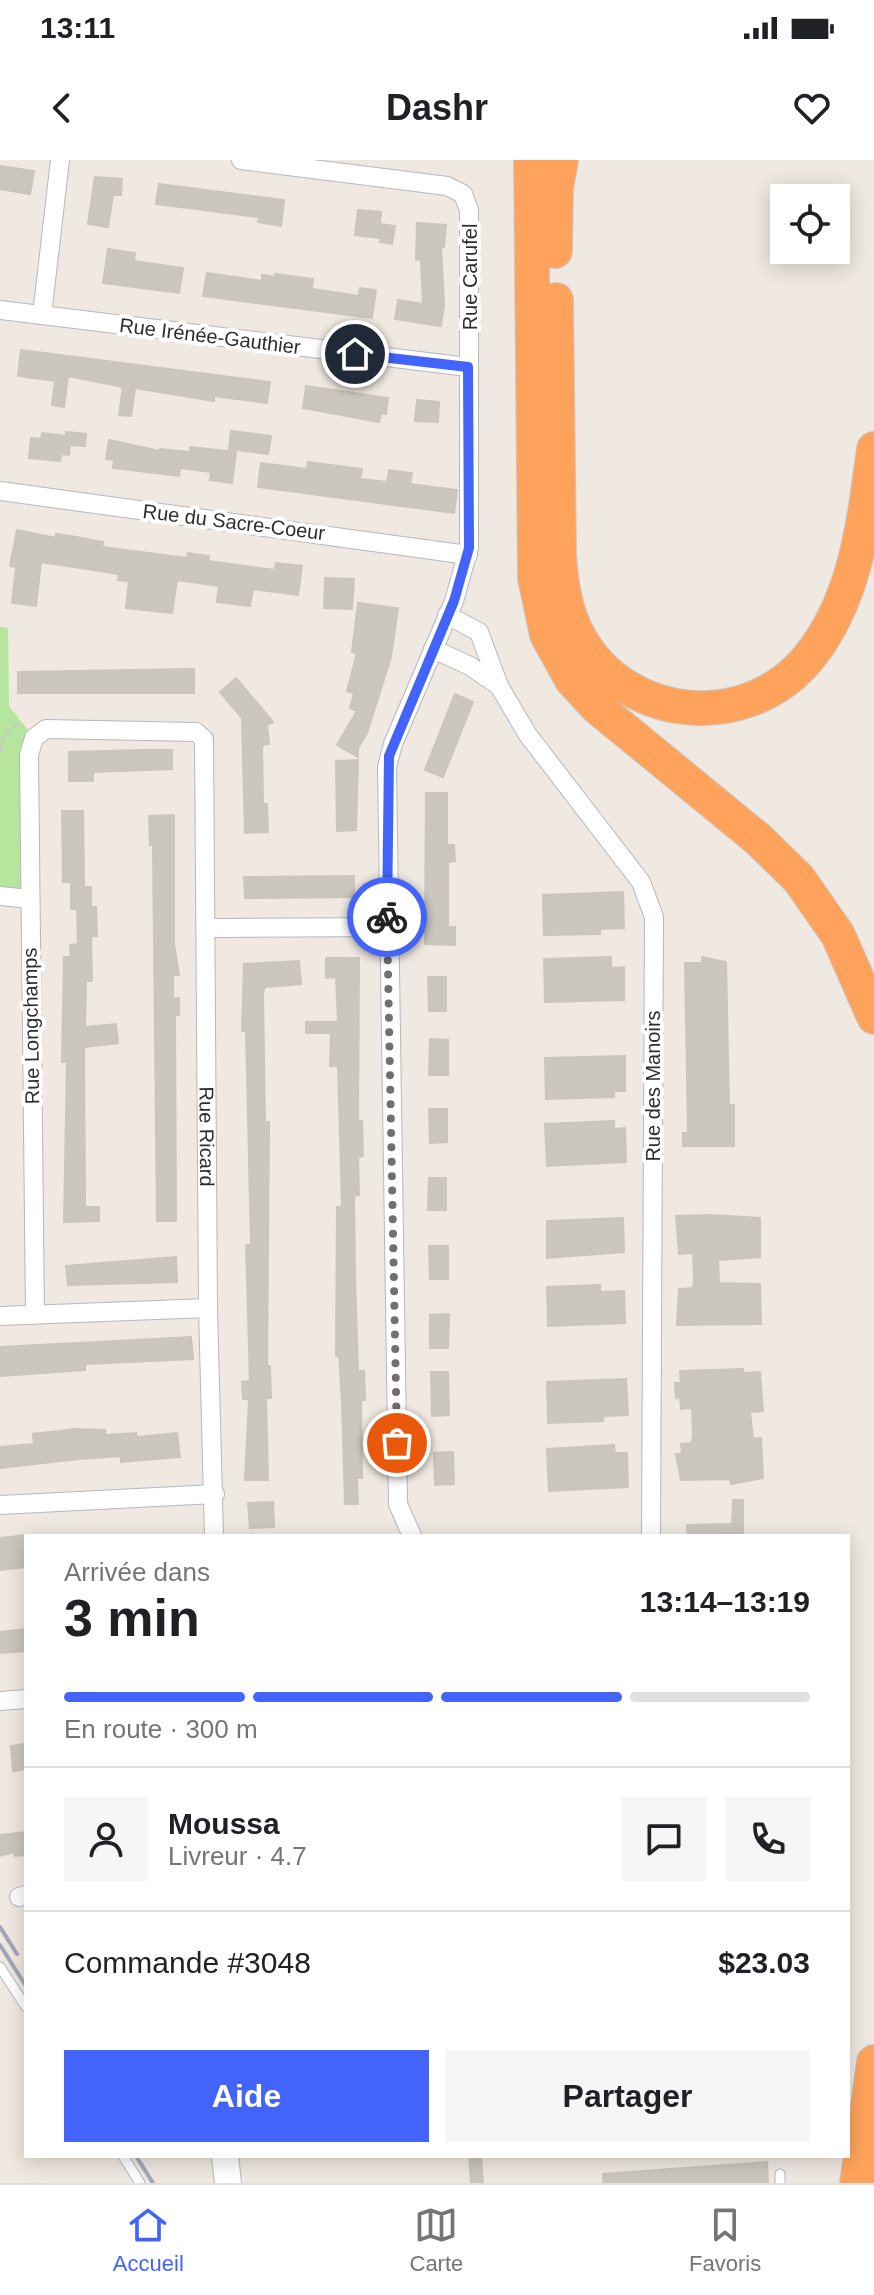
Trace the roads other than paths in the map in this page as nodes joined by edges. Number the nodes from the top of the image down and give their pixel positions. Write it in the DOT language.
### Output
graph roads {
  1 [pos="60,160"];
  2 [pos="241,160"];
  3 [pos="531,160"];
  4 [pos="561,160"];
  5 [pos="0,310"];
  6 [pos="42,315"];
  7 [pos="468,367"];
  8 [pos="874,449"];
  9 [pos="0,491"];
  10 [pos="468,555"];
  11 [pos="447,615"];
  12 [pos="433,649"];
  13 [pos="499,686"];
  14 [pos="34,738"];
  15 [pos="0,896"];
  16 [pos="29,899"];
  17 [pos="388,927"];
  18 [pos="206,928"];
  19 [pos="874,1017"];
  20 [pos="208,1308"];
  21 [pos="35,1314"];
  22 [pos="0,1316"];
  23 [pos="215,1494"];
  24 [pos="0,1505"];
  25 [pos="214,1534"];
  26 [pos="411,1534"];
  27 [pos="651,1534"];
  28 [pos="24,1699"];
  29 [pos="0,1701"];
  30 [pos="0,1967"];
  31 [pos="24,2004"];
  32 [pos="874,2062"];
  33 [pos="124,2158"];
  34 [pos="140,2183"];
  35 [pos="857,2183"];
  1 -- 6 [label="street"];
  2 -- 7 [label="street, Rue Carufel"];
  3 -- 19 [label="highway"];
  4 -- 8 [label="highway"];
  5 -- 6 [label="street, Rue Irénée-Gauthier"];
  6 -- 7 [label="street, Rue Irénée-Gauthier"];
  7 -- 10 [label="street, Rue Carufel"];
  9 -- 10 [label="street, Rue du Sacre-Coeur"];
  10 -- 11 [label="street, Rue Carufel"];
  11 -- 12 [label="street, Rue Carufel"];
  11 -- 13 [label="street, Rue des Manoirs"];
  12 -- 13 [label="street, Rue des Manoirs"];
  12 -- 17 [label="street, Rue Carufel"];
  13 -- 27 [label="street, Rue des Manoirs"];
  14 -- 16 [label="street, Rue Longchamps"];
  14 -- 18 [label="street, Rue Ricard"];
  15 -- 16 [label="street"];
  16 -- 21 [label="street, Rue Longchamps"];
  17 -- 18 [label="street"];
  17 -- 26 [label="street, Rue Carufel"];
  18 -- 20 [label="street, Rue Ricard"];
  20 -- 21 [label="street"];
  20 -- 23 [label="street, Rue Ricard"];
  21 -- 22 [label="street"];
  23 -- 24 [label="street"];
  23 -- 25 [label="street, Rue Ricard"];
  28 -- 29 [label="street"];
  30 -- 31 [label="lane"];
  32 -- 35 [label="highway"];
  33 -- 34 [label="lane"];
}
